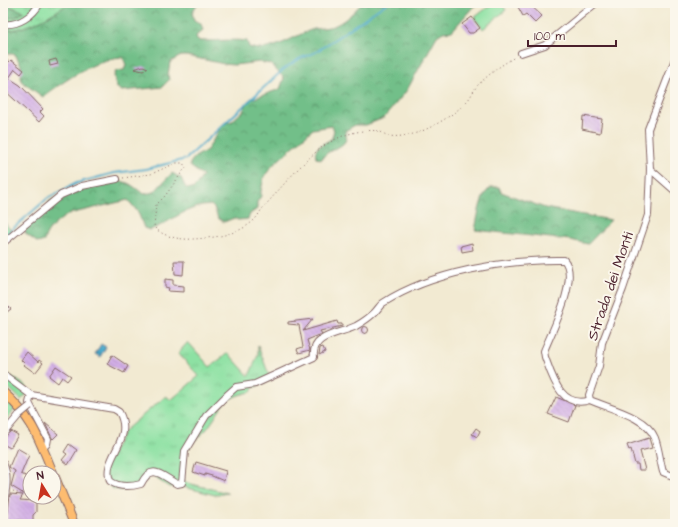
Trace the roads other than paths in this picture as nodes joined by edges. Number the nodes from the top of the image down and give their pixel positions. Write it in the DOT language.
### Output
graph roads {
  1 [pos="40,3"];
  2 [pos="596,3"];
  3 [pos="3,24"];
  4 [pos="521,53"];
  5 [pos="675,59"];
  6 [pos="650,169"];
  7 [pos="117,179"];
  8 [pos="675,191"];
  9 [pos="3,243"];
  10 [pos="3,374"];
  11 [pos="3,392"];
  12 [pos="31,395"];
  13 [pos="590,400"];
  14 [pos="30,406"];
  15 [pos="3,434"];
  16 [pos="43,448"];
  17 [pos="3,463"];
  18 [pos="50,465"];
  19 [pos="675,477"];
  20 [pos="62,494"];
  21 [pos="3,517"];
  22 [pos="74,524"];
  1 -- 3 [label="street"];
  2 -- 4 [label="street"];
  5 -- 6 [label="street, Strada dei Monti"];
  6 -- 8 [label="street"];
  6 -- 13 [label="street, Strada dei Monti"];
  7 -- 9 [label="street"];
  10 -- 12 [label="street"];
  11 -- 16 [label="main road"];
  12 -- 13 [label="street"];
  12 -- 14 [label="street"];
  13 -- 19 [label="street"];
  14 -- 15 [label="street, bridge"];
  14 -- 16 [label="street"];
  16 -- 18 [label="main road"];
  17 -- 21 [label="street"];
  20 -- 22 [label="main road"];
}
